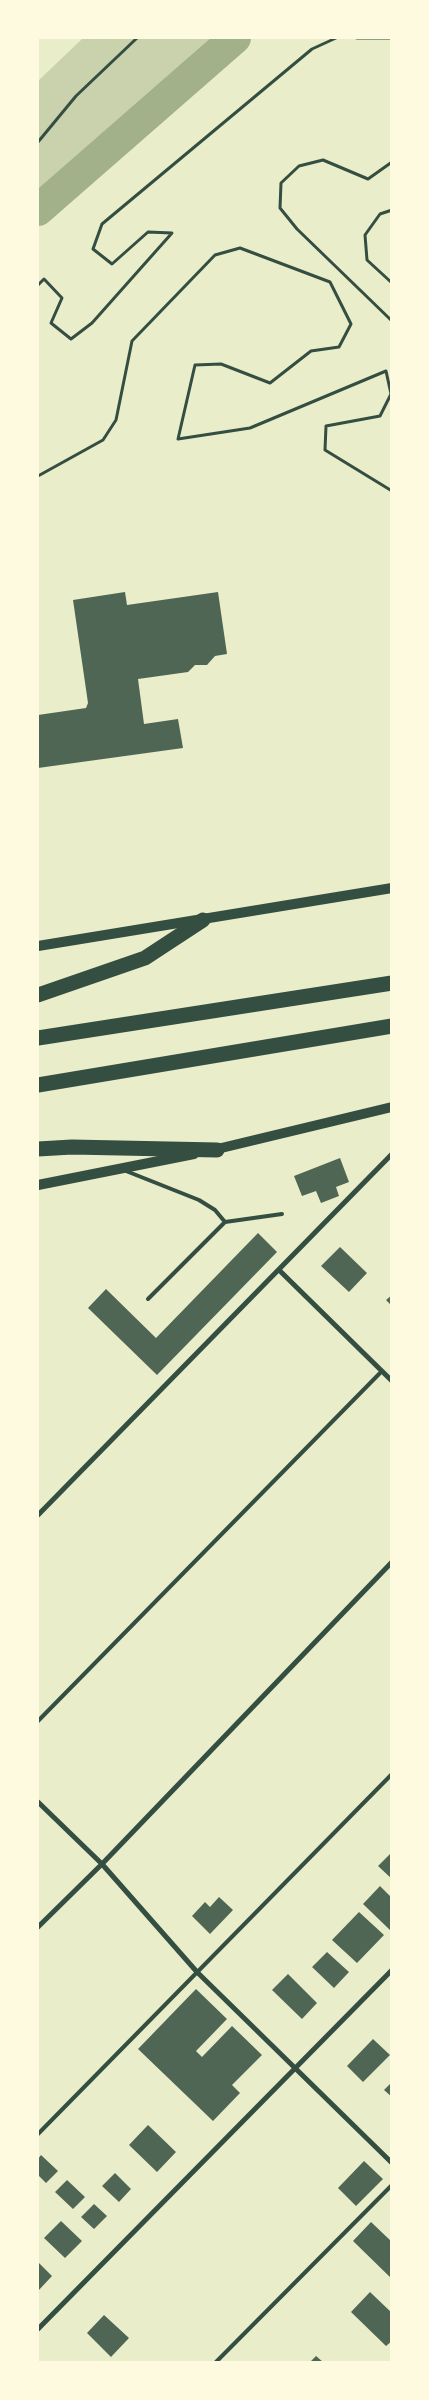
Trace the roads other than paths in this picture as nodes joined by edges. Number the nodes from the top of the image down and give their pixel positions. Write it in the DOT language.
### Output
graph roads {
  1 [pos="392,888"];
  2 [pos="203,920"];
  3 [pos="38,946"];
  4 [pos="392,982"];
  5 [pos="38,995"];
  6 [pos="392,1026"];
  7 [pos="38,1038"];
  8 [pos="38,1086"];
  9 [pos="392,1107"];
  10 [pos="38,1149"];
  11 [pos="217,1150"];
  12 [pos="392,1154"];
  13 [pos="122,1169"];
  14 [pos="38,1185"];
  15 [pos="282,1214"];
  16 [pos="225,1222"];
  17 [pos="279,1270"];
  18 [pos="148,1299"];
  19 [pos="382,1372"];
  20 [pos="392,1381"];
  21 [pos="38,1515"];
  22 [pos="392,1562"];
  23 [pos="38,1722"];
  24 [pos="392,1774"];
  25 [pos="38,1802"];
  26 [pos="102,1864"];
  27 [pos="38,1927"];
  28 [pos="392,1970"];
  29 [pos="197,1972"];
  30 [pos="294,2067"];
  31 [pos="38,2134"];
  32 [pos="392,2163"];
  33 [pos="392,2185"];
  34 [pos="38,2328"];
  35 [pos="216,2362"];
  1 -- 2 [label="main road"];
  2 -- 3 [label="main road"];
  2 -- 5 [label="highway"];
  4 -- 7 [label="highway"];
  6 -- 8 [label="highway"];
  9 -- 11 [label="main road"];
  10 -- 11 [label="highway"];
  11 -- 13 [label="main road"];
  12 -- 17 [label="street"];
  13 -- 14 [label="main road"];
  13 -- 16 [label="lane"];
  15 -- 16 [label="lane"];
  16 -- 18 [label="lane"];
  17 -- 19 [label="street"];
  17 -- 21 [label="street"];
  19 -- 20 [label="street"];
  19 -- 23 [label="lane"];
  22 -- 26 [label="street"];
  24 -- 29 [label="lane"];
  25 -- 26 [label="street"];
  26 -- 27 [label="street"];
  26 -- 29 [label="street"];
  28 -- 30 [label="street"];
  29 -- 30 [label="street"];
  29 -- 31 [label="lane"];
  30 -- 32 [label="street"];
  30 -- 34 [label="street"];
  33 -- 35 [label="lane"];
}
